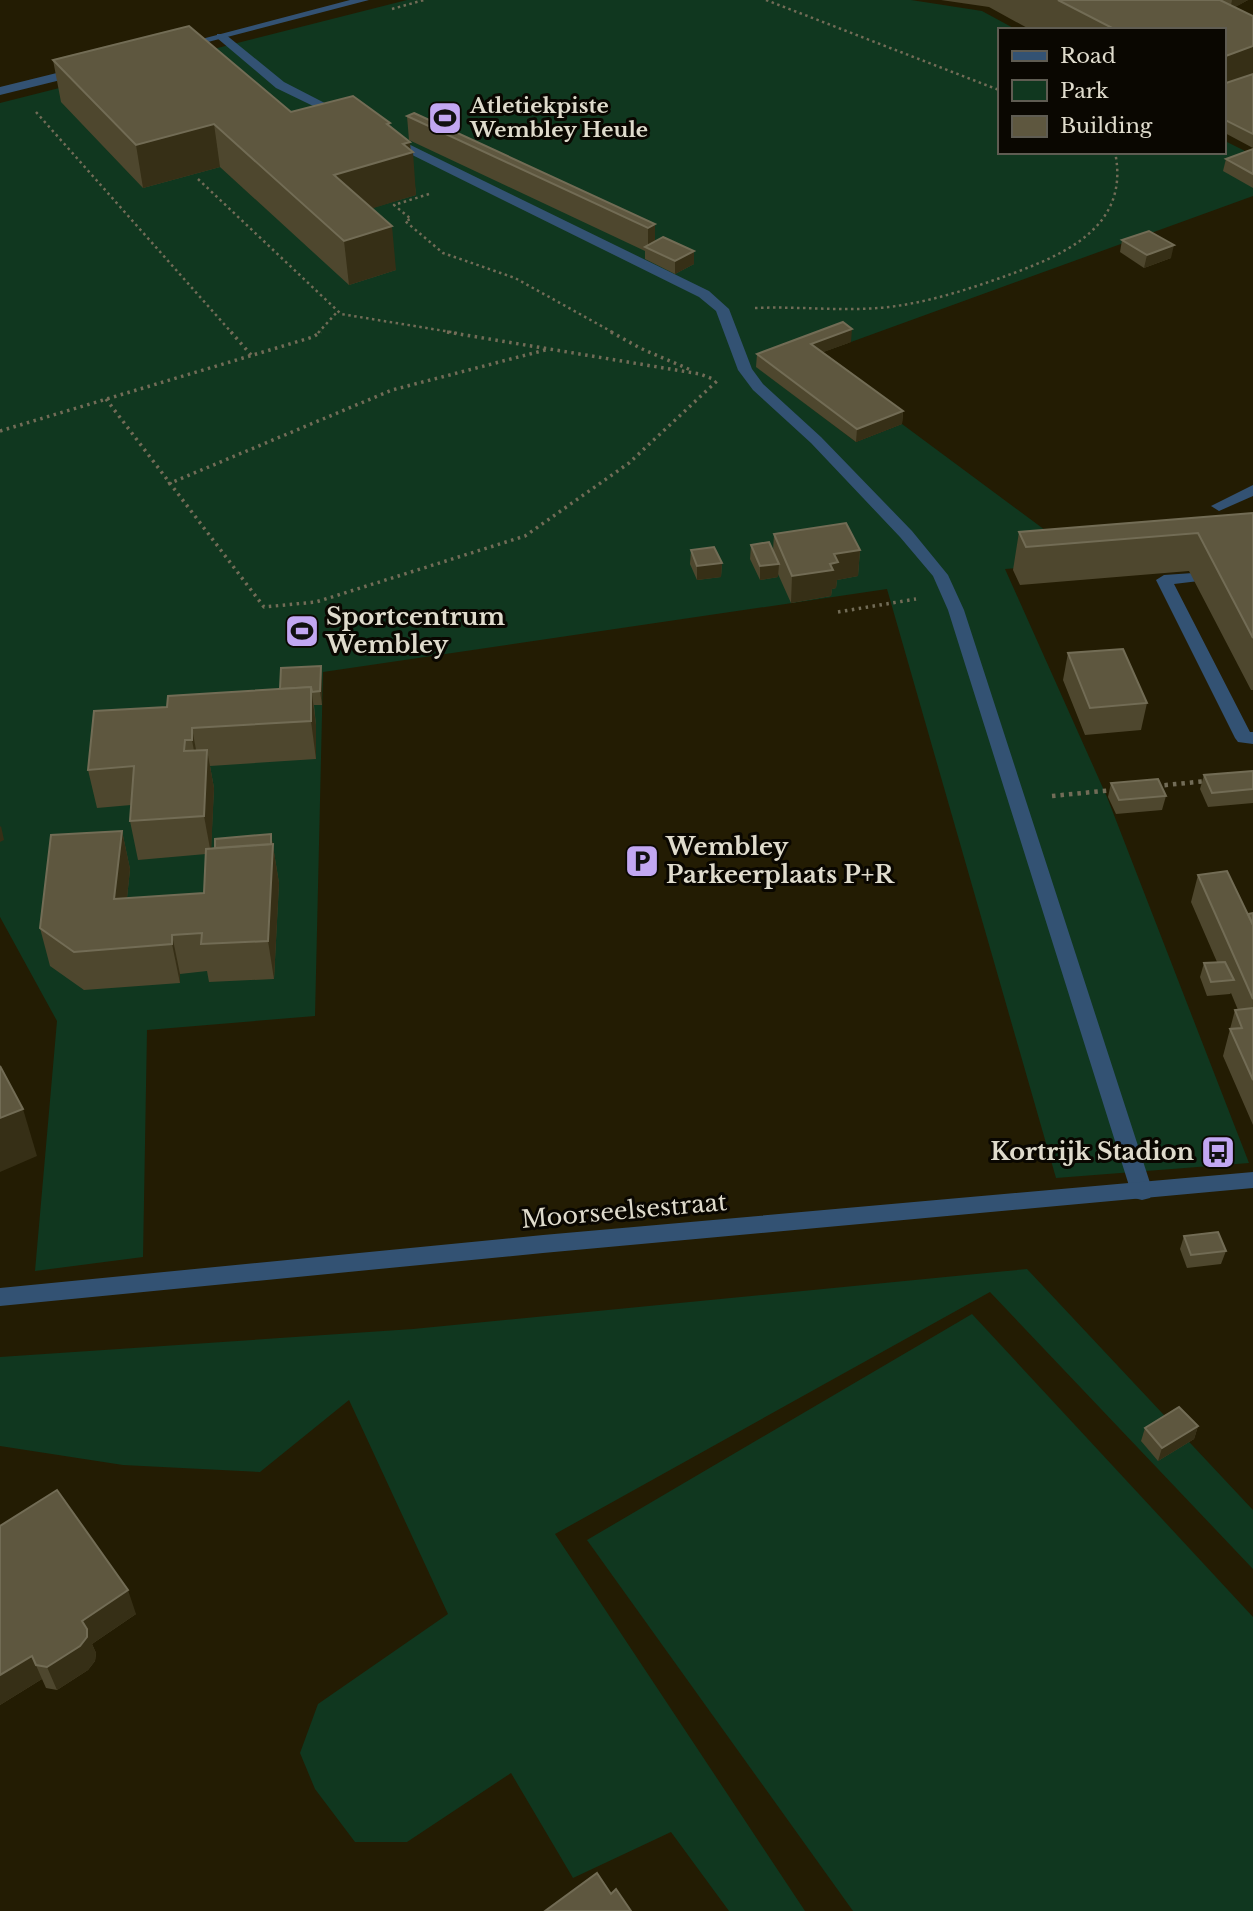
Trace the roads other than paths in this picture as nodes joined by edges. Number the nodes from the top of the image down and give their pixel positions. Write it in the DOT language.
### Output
graph roads {
  1 [pos="363,0"];
  2 [pos="221,36"];
  3 [pos="174,47"];
  4 [pos="89,68"];
  5 [pos="0,91"];
  6 [pos="356,122"];
  7 [pos="378,133"];
  8 [pos="1253,490"];
  9 [pos="1219,506"];
  10 [pos="1192,578"];
  11 [pos="1253,738"];
  12 [pos="1253,1180"];
  13 [pos="1142,1192"];
  14 [pos="0,1297"];
  1 -- 2 [label="street"];
  2 -- 3 [label="street"];
  2 -- 6 [label="street"];
  4 -- 5 [label="street"];
  7 -- 13 [label="street"];
  8 -- 9 [label="street"];
  10 -- 11 [label="street"];
  12 -- 13 [label="street, Moorseelsestraat"];
  13 -- 14 [label="street, Moorseelsestraat"];
}
